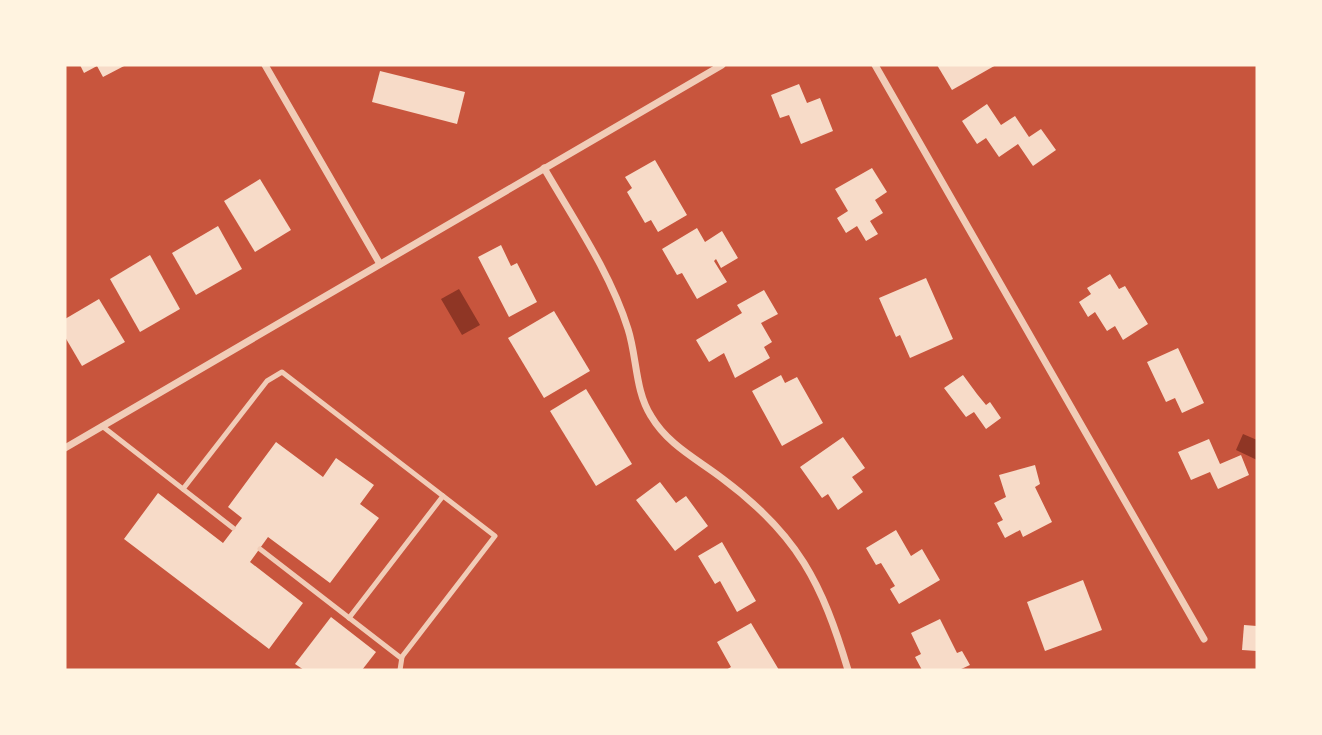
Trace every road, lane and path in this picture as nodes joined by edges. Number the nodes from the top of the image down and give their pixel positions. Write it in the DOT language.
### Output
graph roads {
  1 [pos="265,65"];
  2 [pos="722,65"];
  3 [pos="874,65"];
  4 [pos="544,168"];
  5 [pos="380,264"];
  6 [pos="102,426"];
  7 [pos="65,448"];
  8 [pos="183,489"];
  9 [pos="443,496"];
  10 [pos="233,528"];
  11 [pos="261,549"];
  12 [pos="349,618"];
  13 [pos="1204,639"];
  14 [pos="402,657"];
  15 [pos="400,670"];
  16 [pos="848,670"];
  1 -- 5 [label="street"];
  2 -- 4 [label="street"];
  3 -- 13 [label="street"];
  4 -- 5 [label="street"];
  4 -- 16 [label="street"];
  5 -- 6 [label="street"];
  6 -- 7 [label="street"];
  6 -- 8 [label="lane"];
  8 -- 9 [label="lane"];
  8 -- 10 [label="lane"];
  9 -- 12 [label="lane"];
  9 -- 14 [label="lane"];
  11 -- 12 [label="lane"];
  12 -- 14 [label="lane"];
  14 -- 15 [label="lane"];
}
